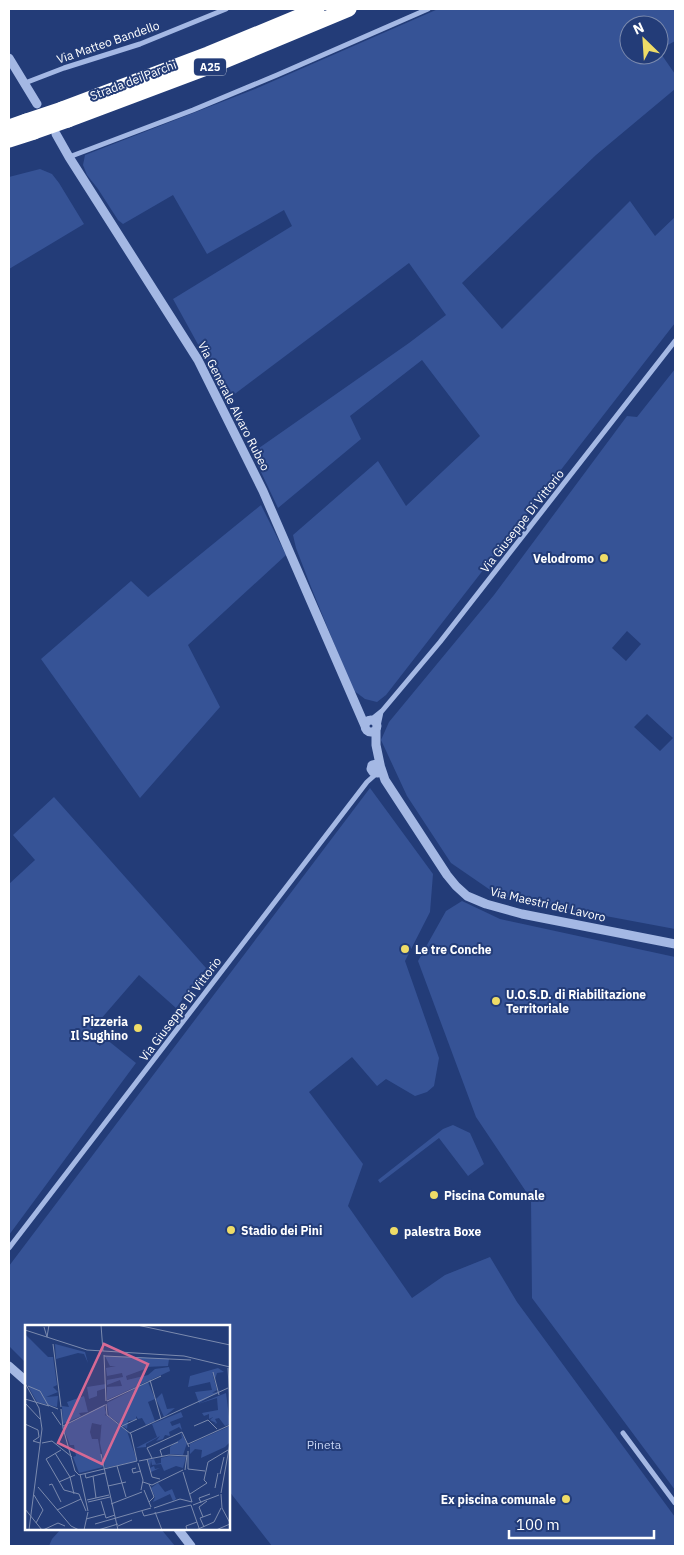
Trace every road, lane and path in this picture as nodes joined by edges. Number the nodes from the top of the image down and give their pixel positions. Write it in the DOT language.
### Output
graph roads {
  1 [pos="226,9"];
  2 [pos="317,9"];
  3 [pos="349,9"];
  4 [pos="428,9"];
  5 [pos="9,58"];
  6 [pos="25,84"];
  7 [pos="37,104"];
  8 [pos="65,115"];
  9 [pos="9,127"];
  10 [pos="30,127"];
  11 [pos="56,134"];
  12 [pos="9,140"];
  13 [pos="69,156"];
  14 [pos="675,340"];
  15 [pos="382,711"];
  16 [pos="371,725"];
  17 [pos="376,769"];
  18 [pos="675,944"];
  19 [pos="9,1248"];
  20 [pos="9,1366"];
  21 [pos="25,1381"];
  22 [pos="623,1433"];
  23 [pos="675,1503"];
  24 [pos="179,1530"];
  25 [pos="191,1546"];
  1 -- 6 [label="street, Via Matteo Bandello"];
  2 -- 8 [label="highway, Strada dei Parchi / A25"];
  3 -- 8 [label="highway, Strada dei Parchi / A25"];
  4 -- 13 [label="street"];
  5 -- 6 [label="street"];
  6 -- 7 [label="street"];
  8 -- 10 [label="highway, Strada dei Parchi / A25, bridge"];
  9 -- 10 [label="highway, Strada dei Parchi / A25"];
  10 -- 12 [label="highway, Strada dei Parchi / A25"];
  11 -- 13 [label="street, Via Generale Alvaro Rubeo"];
  13 -- 16 [label="street, Via Generale Alvaro Rubeo"];
  14 -- 15 [label="street, Via Giuseppe Di Vittorio"];
  15 -- 16 [label="street, Via Giuseppe Di Vittorio"];
  15 -- 16 [label="street, Via Giuseppe Di Vittorio"];
  16 -- 17 [label="street, Via Maestri del Lavoro"];
  17 -- 18 [label="street, Via Maestri del Lavoro"];
  17 -- 19 [label="street, Via Giuseppe Di Vittorio"];
  20 -- 21 [label="street"];
  22 -- 23 [label="street"];
  24 -- 25 [label="street"];
}
